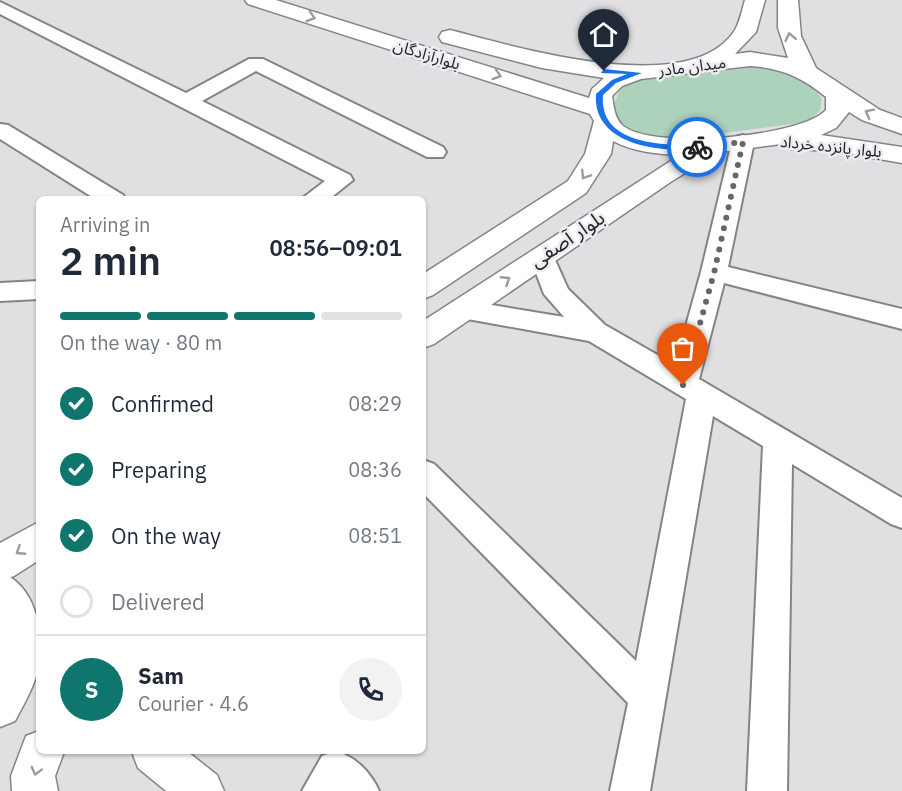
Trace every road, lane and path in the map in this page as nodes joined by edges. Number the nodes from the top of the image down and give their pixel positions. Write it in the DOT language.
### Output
graph roads {
  1 [pos="255,0"];
  2 [pos="755,0"];
  3 [pos="788,0"];
  4 [pos="0,8"];
  5 [pos="428,31"];
  6 [pos="702,65"];
  7 [pos="806,70"];
  8 [pos="638,73"];
  9 [pos="838,95"];
  10 [pos="187,101"];
  11 [pos="602,115"];
  12 [pos="902,127"];
  13 [pos="0,130"];
  14 [pos="751,141"];
  15 [pos="714,146"];
  16 [pos="435,152"];
  17 [pos="902,155"];
  18 [pos="108,196"];
  19 [pos="317,196"];
  20 [pos="542,257"];
  21 [pos="714,273"];
  22 [pos="426,286"];
  23 [pos="36,290"];
  24 [pos="0,292"];
  25 [pos="462,309"];
  26 [pos="902,319"];
  27 [pos="596,332"];
  28 [pos="426,334"];
  29 [pos="692,390"];
  30 [pos="778,441"];
  31 [pos="426,476"];
  32 [pos="902,514"];
  33 [pos="36,541"];
  34 [pos="0,564"];
  35 [pos="0,590"];
  36 [pos="31,640"];
  37 [pos="647,696"];
  38 [pos="0,706"];
  39 [pos="41,754"];
  40 [pos="157,754"];
  41 [pos="34,791"];
  42 [pos="201,791"];
  43 [pos="321,791"];
  44 [pos="359,791"];
  45 [pos="630,791"];
  46 [pos="767,791"];
  1 -- 11 [label="main road, بلوارآزادگان, one-way"];
  2 -- 6 [label="main road"];
  7 -- 3 [label="main road, one-way"];
  4 -- 10 [label="street"];
  5 -- 8 [label="main road, بلوارآزادگان"];
  6 -- 7 [label="main road, میدان مادر"];
  6 -- 8 [label="main road, میدان مادر"];
  7 -- 9 [label="main road, میدان مادر"];
  8 -- 11 [label="main road, میدان مادر"];
  12 -- 9 [label="main road, بلوار پانزده خرداد, one-way"];
  9 -- 14 [label="main road"];
  10 -- 16 [label="street"];
  10 -- 19 [label="street"];
  11 -- 15 [label="main road"];
  11 -- 22 [label="main road, بلوار آصفی, one-way"];
  13 -- 18 [label="street"];
  14 -- 15 [label="main road"];
  14 -- 17 [label="main road, بلوار پانزده خرداد"];
  14 -- 21 [label="street"];
  15 -- 20 [label="main road, بلوار آصفی"];
  25 -- 20 [label="main road, بلوار آصفی, one-way"];
  20 -- 27 [label="street"];
  21 -- 26 [label="street"];
  21 -- 29 [label="street"];
  23 -- 24 [label="street"];
  25 -- 27 [label="street"];
  25 -- 28 [label="main road, بلوار آصفی"];
  27 -- 29 [label="street"];
  29 -- 30 [label="street"];
  29 -- 37 [label="street"];
  30 -- 32 [label="street"];
  30 -- 46 [label="street"];
  31 -- 37 [label="street"];
  33 -- 34 [label="main road, one-way"];
  35 -- 36 [label="main road"];
  36 -- 38 [label="main road"];
  37 -- 45 [label="street"];
  39 -- 41 [label="main road, one-way"];
  40 -- 42 [label="main road"];
  43 -- 44 [label="street"];
}
